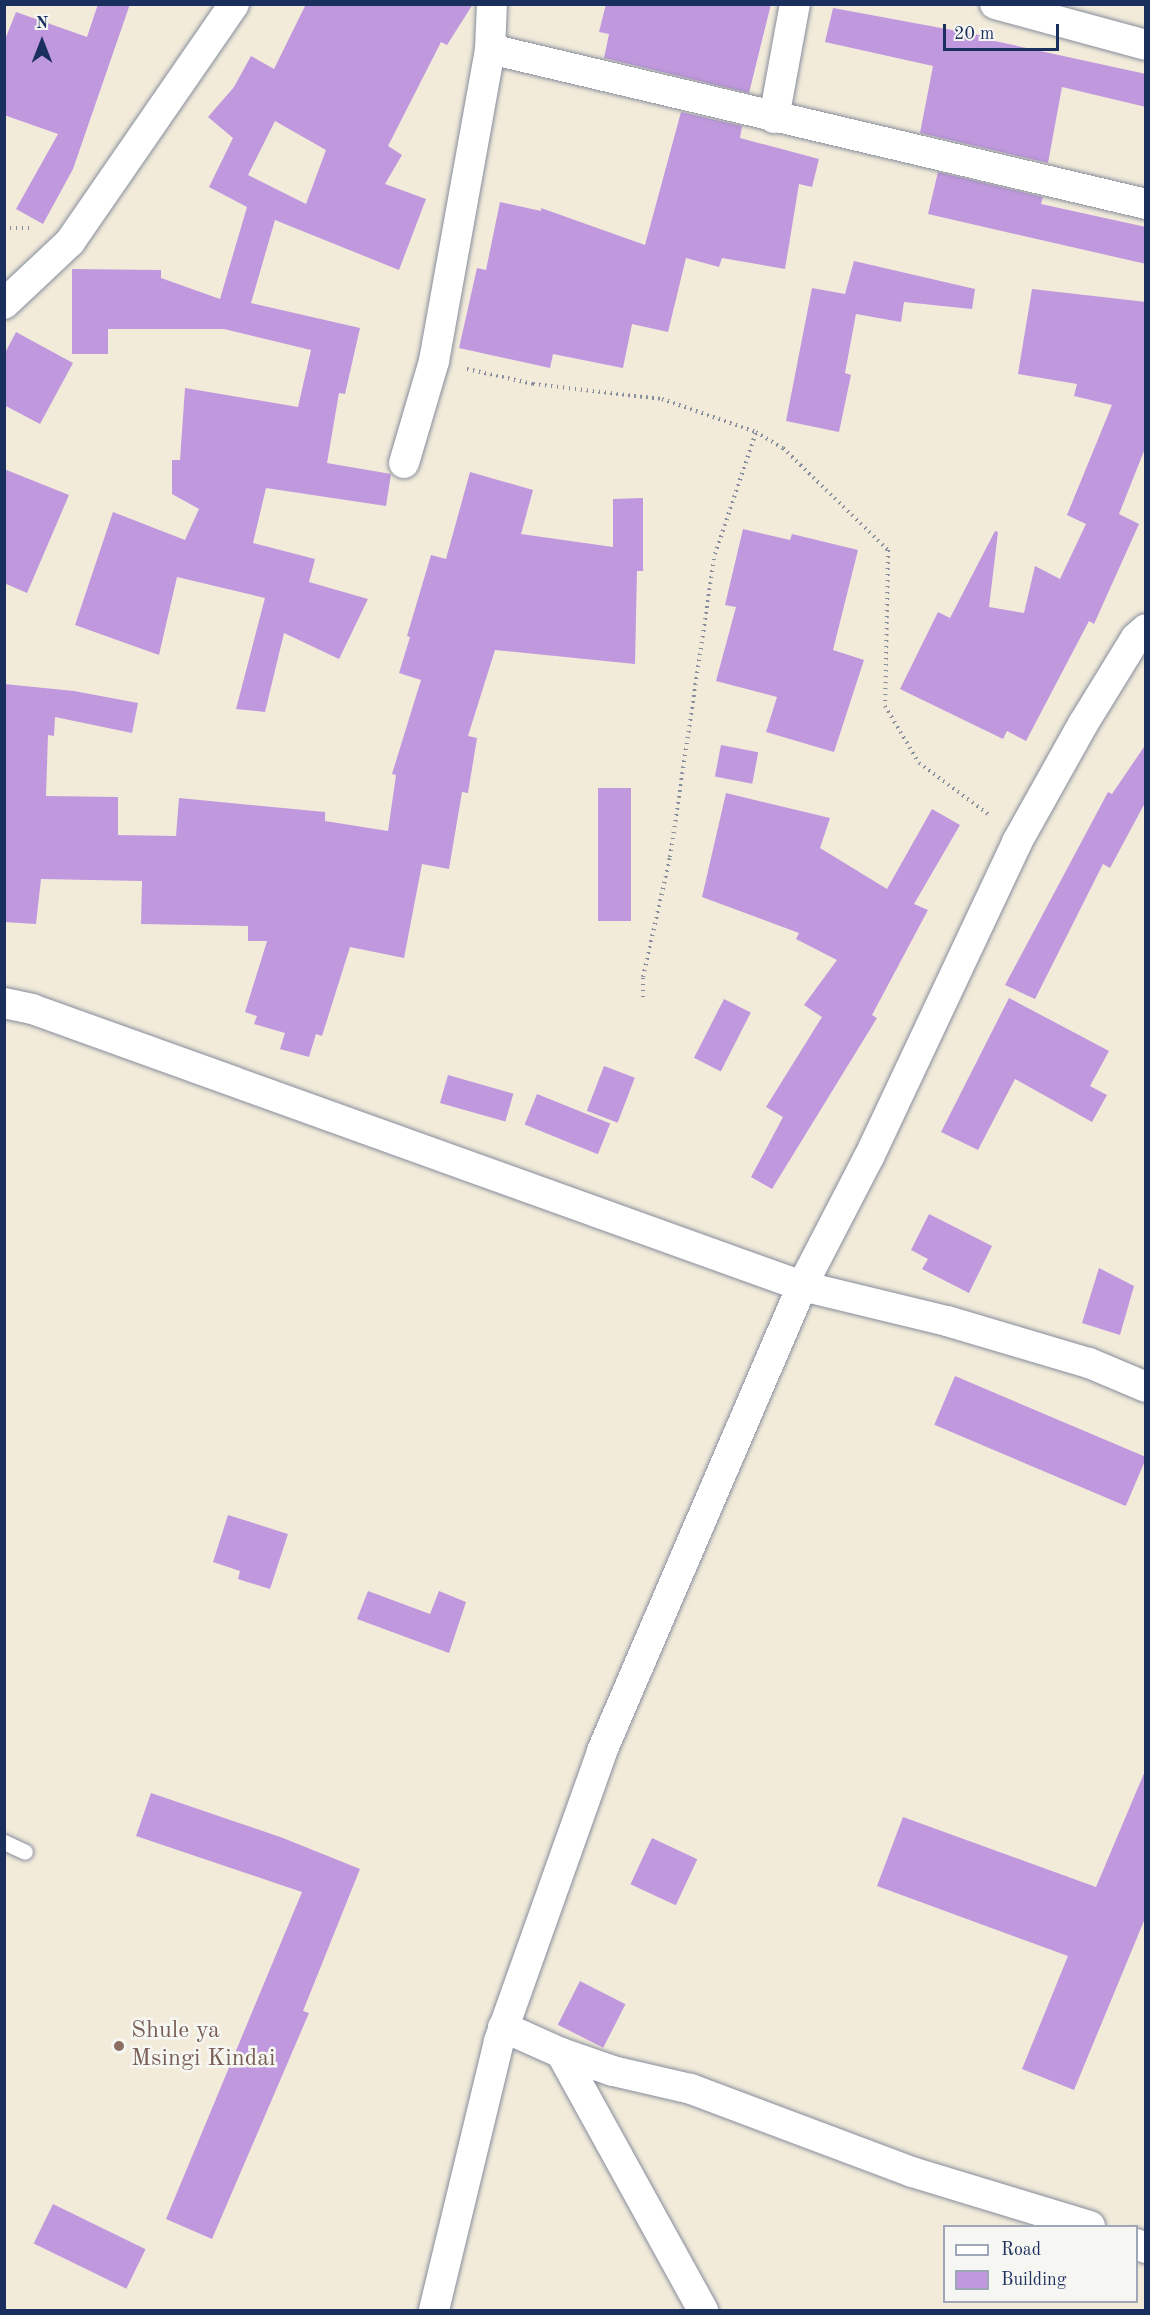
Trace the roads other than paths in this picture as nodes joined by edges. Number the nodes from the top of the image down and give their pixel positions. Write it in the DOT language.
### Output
graph roads {
  1 [pos="234,4"];
  2 [pos="492,4"];
  3 [pos="795,4"];
  4 [pos="995,4"];
  5 [pos="1146,45"];
  6 [pos="490,49"];
  7 [pos="774,118"];
  8 [pos="1146,204"];
  9 [pos="4,304"];
  10 [pos="404,463"];
  11 [pos="1146,629"];
  12 [pos="4,1003"];
  13 [pos="802,1286"];
  14 [pos="1146,1387"];
  15 [pos="4,1842"];
  16 [pos="25,1852"];
  17 [pos="503,2027"];
  18 [pos="561,2053"];
  19 [pos="1087,2225"];
  20 [pos="434,2310"];
  21 [pos="704,2310"];
  1 -- 9 [label="street"];
  2 -- 6 [label="street"];
  3 -- 7 [label="street"];
  4 -- 5 [label="street"];
  6 -- 7 [label="street"];
  6 -- 10 [label="street"];
  7 -- 8 [label="street"];
  11 -- 13 [label="street"];
  12 -- 13 [label="street"];
  13 -- 14 [label="street"];
  13 -- 17 [label="street"];
  15 -- 16 [label="lane"];
  17 -- 18 [label="street"];
  17 -- 20 [label="street"];
  18 -- 19 [label="street"];
  18 -- 21 [label="street"];
}
